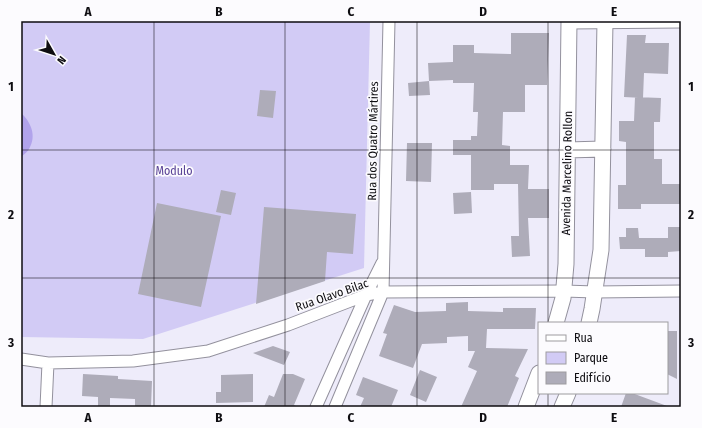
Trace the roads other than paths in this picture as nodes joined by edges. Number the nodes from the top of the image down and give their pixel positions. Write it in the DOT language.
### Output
graph roads {
  1 [pos="388,21"];
  2 [pos="569,22"];
  3 [pos="605,22"];
  4 [pos="681,22"];
  5 [pos="603,149"];
  6 [pos="567,150"];
  7 [pos="383,261"];
  8 [pos="564,291"];
  9 [pos="681,291"];
  10 [pos="383,292"];
  11 [pos="595,292"];
  12 [pos="366,295"];
  13 [pos="556,322"];
  14 [pos="589,322"];
  15 [pos="21,360"];
  16 [pos="48,363"];
  17 [pos="538,376"];
  18 [pos="568,394"];
  19 [pos="46,407"];
  20 [pos="316,407"];
  21 [pos="335,407"];
  22 [pos="526,407"];
  23 [pos="562,407"];
  1 -- 7 [label="street, Rua dos Quatro Mártires"];
  2 -- 3 [label="street"];
  2 -- 6 [label="main road, Avenida Marcelino Rollon"];
  3 -- 4 [label="street"];
  3 -- 5 [label="main road"];
  5 -- 6 [label="main road"];
  5 -- 11 [label="main road"];
  6 -- 8 [label="main road, Avenida Marcelino Rollon"];
  7 -- 10 [label="street, Rua dos Quatro Mártires"];
  7 -- 12 [label="street, Rua dos Quatro Mártires"];
  8 -- 10 [label="street, Rua Olavo Bilac"];
  8 -- 11 [label="street, Rua Olavo Bilac"];
  8 -- 13 [label="main road, Avenida Marcelino Rollon"];
  9 -- 11 [label="street, Rua Olavo Bilac"];
  10 -- 12 [label="street, Rua Olavo Bilac"];
  10 -- 21 [label="street, Rua dos Quatro Mártires"];
  11 -- 14 [label="main road"];
  12 -- 16 [label="street, Rua Olavo Bilac"];
  12 -- 20 [label="street, Rua dos Quatro Mártires"];
  15 -- 16 [label="street, Rua Olavo Bilac"];
  16 -- 19 [label="street"];
  17 -- 22 [label="main road"];
  18 -- 23 [label="main road"];
}
